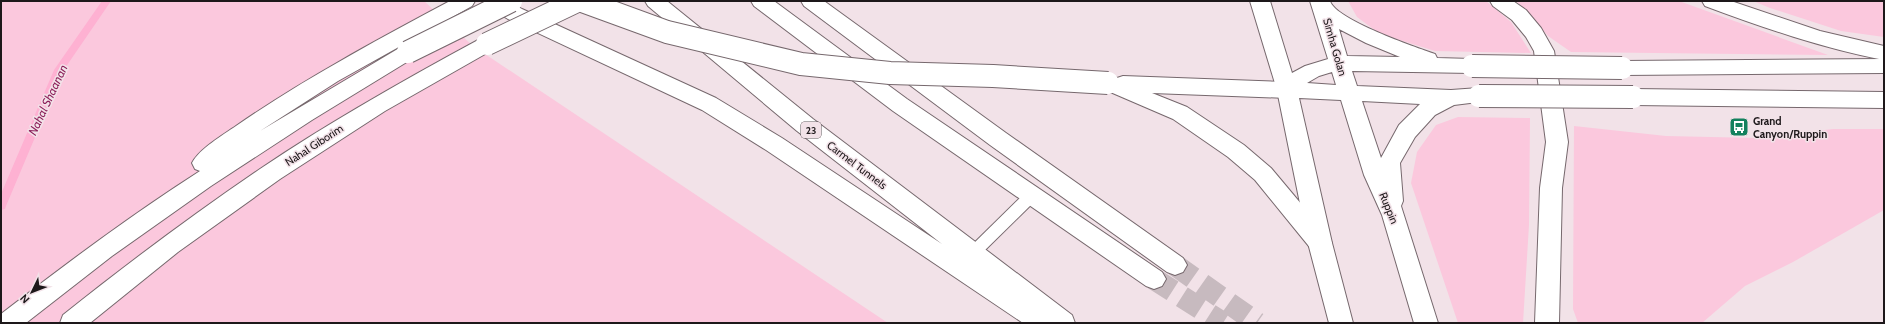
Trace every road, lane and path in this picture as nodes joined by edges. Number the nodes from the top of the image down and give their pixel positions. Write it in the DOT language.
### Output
graph roads {
  1 [pos="465,1"];
  2 [pos="493,1"];
  3 [pos="511,1"];
  4 [pos="577,1"];
  5 [pos="582,1"];
  6 [pos="655,1"];
  7 [pos="761,1"];
  8 [pos="811,1"];
  9 [pos="1260,1"];
  10 [pos="1500,1"];
  11 [pos="1712,1"];
  12 [pos="1322,5"];
  13 [pos="1884,53"];
  14 [pos="1340,63"];
  15 [pos="1446,65"];
  16 [pos="1884,66"];
  17 [pos="1108,83"];
  18 [pos="1287,90"];
  19 [pos="1349,94"];
  20 [pos="1451,98"];
  21 [pos="1884,100"];
  22 [pos="1032,195"];
  23 [pos="1393,215"];
  24 [pos="1320,242"];
  25 [pos="973,253"];
  26 [pos="1175,265"];
  27 [pos="72,271"];
  28 [pos="1154,279"];
  29 [pos="8,323"];
  30 [pos="72,323"];
  31 [pos="1043,323"];
  32 [pos="1063,323"];
  33 [pos="1341,323"];
  34 [pos="1426,323"];
  35 [pos="1547,323"];
  1 -- 27 [label="main road"];
  2 -- 31 [label="main road"];
  3 -- 27 [label="main road, bridge"];
  4 -- 30 [label="main road, Nahal Giborim, bridge"];
  5 -- 17 [label="main road, bridge"];
  6 -- 25 [label="main road, Carmel Tunnels / 23"];
  7 -- 22 [label="main road"];
  8 -- 26 [label="main road"];
  9 -- 18 [label="main road"];
  10 -- 35 [label="main road"];
  11 -- 13 [label="main road"];
  12 -- 14 [label="main road, Simha Golan"];
  12 -- 15 [label="main road"];
  14 -- 15 [label="main road"];
  14 -- 18 [label="main road"];
  14 -- 19 [label="main road, Simha Golan"];
  15 -- 16 [label="main road, bridge"];
  17 -- 18 [label="main road"];
  17 -- 24 [label="main road"];
  18 -- 19 [label="main road"];
  18 -- 24 [label="main road"];
  19 -- 20 [label="main road"];
  19 -- 23 [label="main road, Ruppin"];
  20 -- 21 [label="main road, bridge"];
  20 -- 23 [label="main road"];
  22 -- 25 [label="lane"];
  22 -- 28 [label="main road"];
  23 -- 34 [label="main road, Ruppin"];
  24 -- 33 [label="main road"];
  25 -- 32 [label="main road, Carmel Tunnels / 23"];
  27 -- 29 [label="main road"];
}
